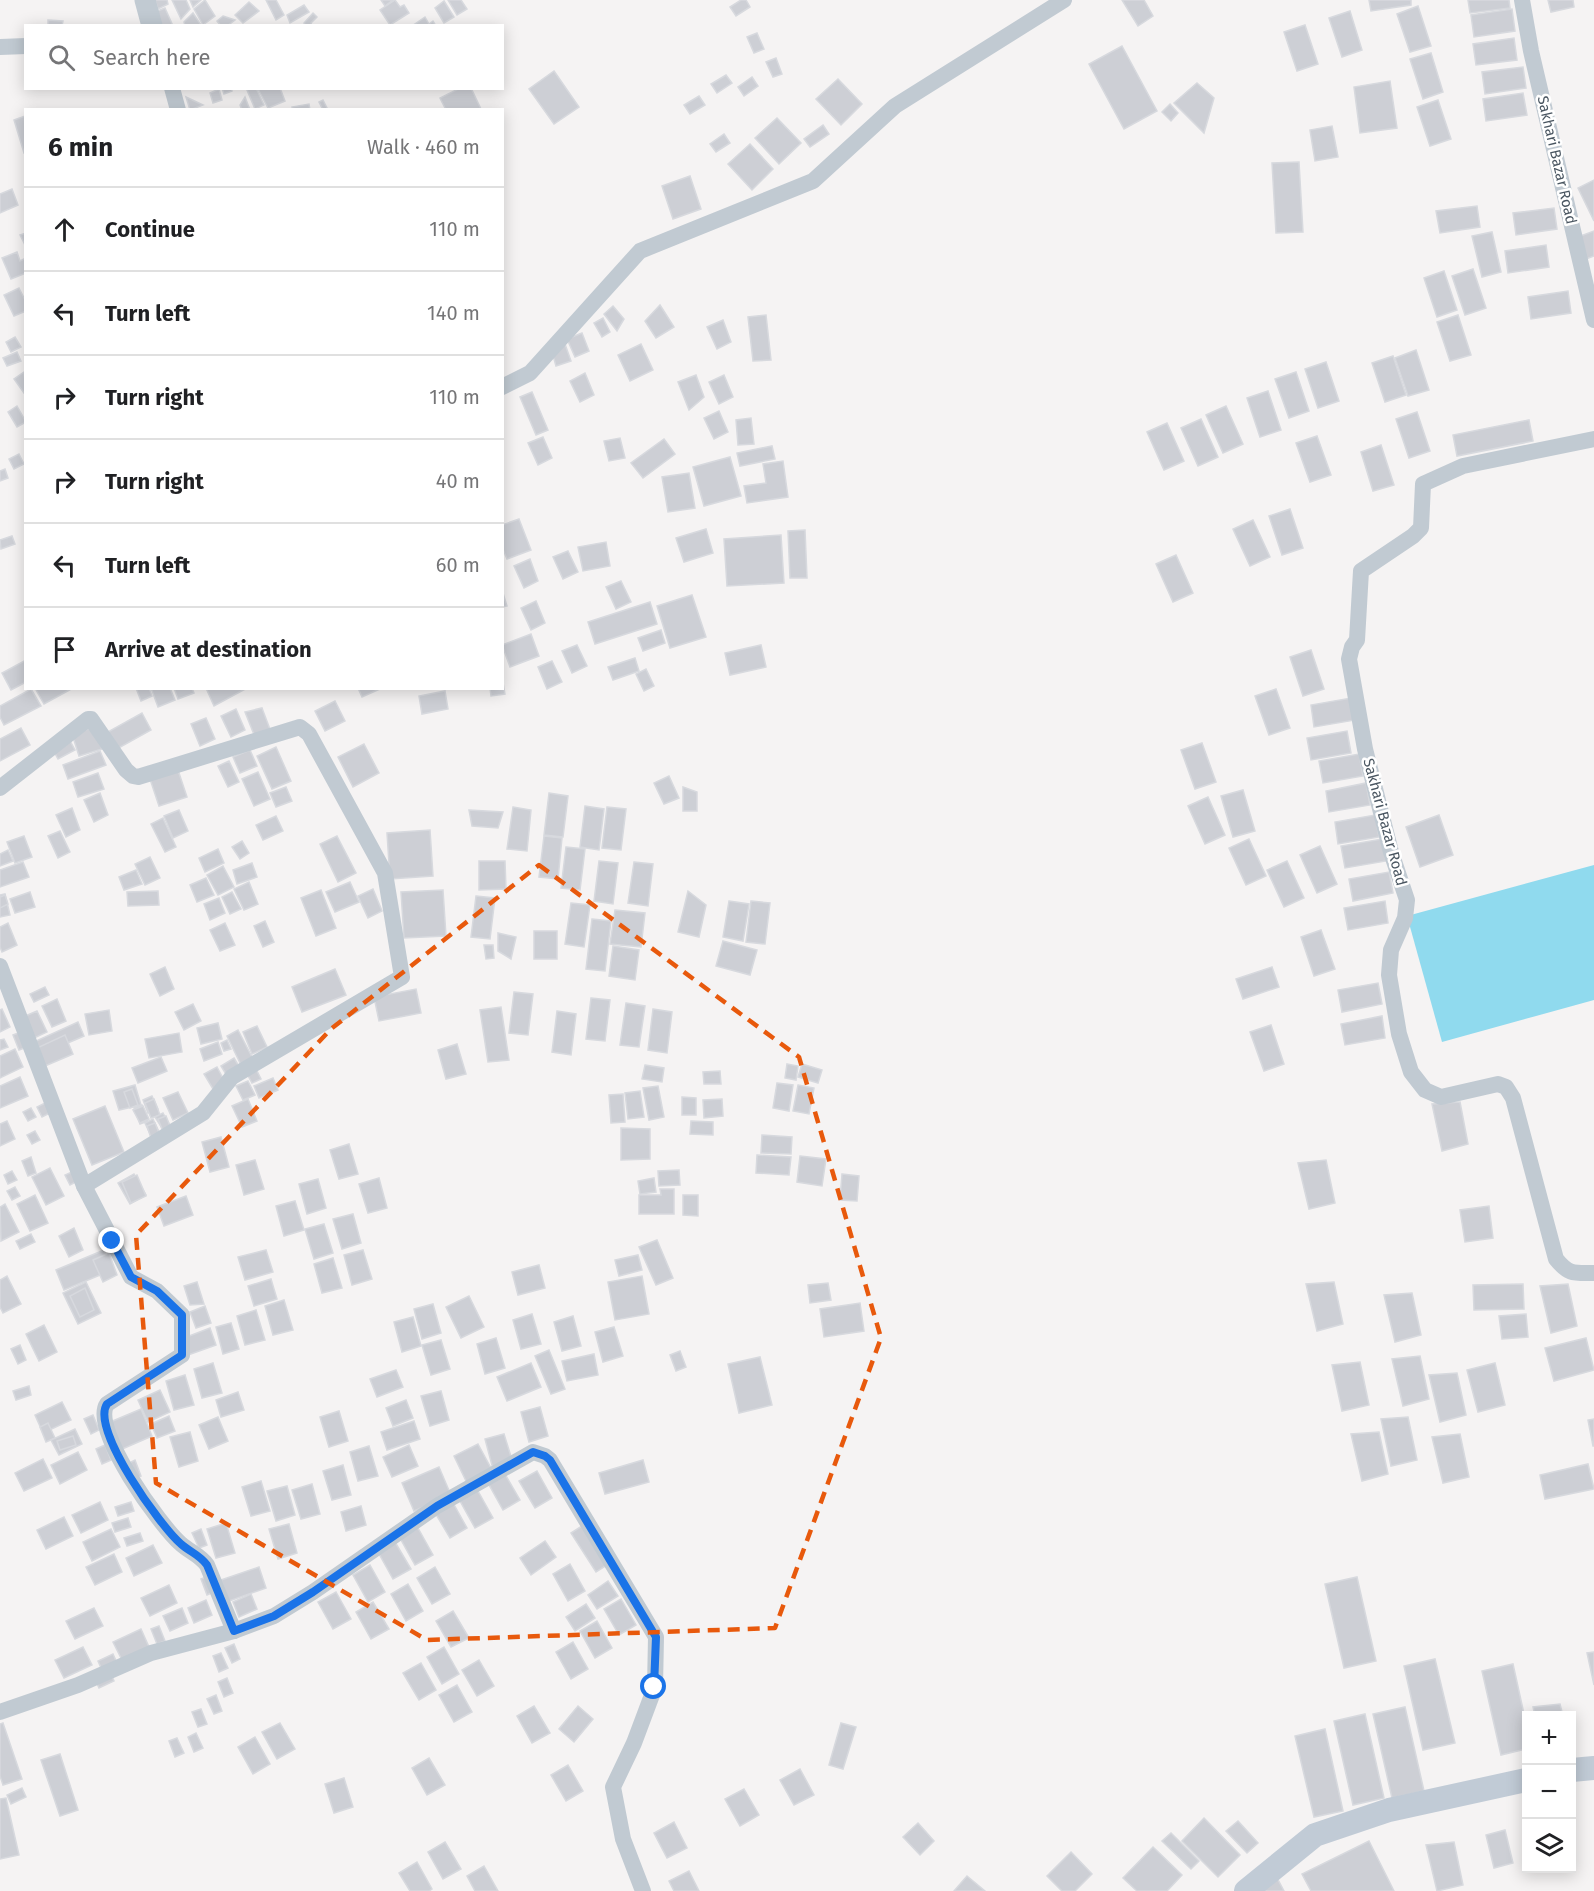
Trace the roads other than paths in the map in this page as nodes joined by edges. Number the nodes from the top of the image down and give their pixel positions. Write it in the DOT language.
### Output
graph roads {
  1 [pos="145,0"];
  2 [pos="1064,0"];
  3 [pos="1522,0"];
  4 [pos="151,24"];
  5 [pos="24,46"];
  6 [pos="0,47"];
  7 [pos="173,90"];
  8 [pos="177,108"];
  9 [pos="1594,320"];
  10 [pos="504,386"];
  11 [pos="1594,439"];
  12 [pos="0,788"];
  13 [pos="0,966"];
  14 [pos="84,1186"];
  15 [pos="1594,1273"];
  16 [pos="234,1631"];
  17 [pos="0,1712"];
  18 [pos="1594,1768"];
  19 [pos="1576,1770"];
  20 [pos="1522,1781"];
  21 [pos="643,1891"];
  22 [pos="1246,1891"];
  1 -- 4 [label="street"];
  2 -- 10 [label="street"];
  3 -- 9 [label="street, Sakhari Bazar Road"];
  5 -- 6 [label="street"];
  7 -- 8 [label="street"];
  11 -- 15 [label="street, Sakhari Bazar Road"];
  12 -- 14 [label="street"];
  13 -- 14 [label="street"];
  14 -- 16 [label="street"];
  16 -- 17 [label="street"];
  16 -- 21 [label="street"];
  18 -- 19 [label="main road"];
  20 -- 22 [label="main road"];
}
